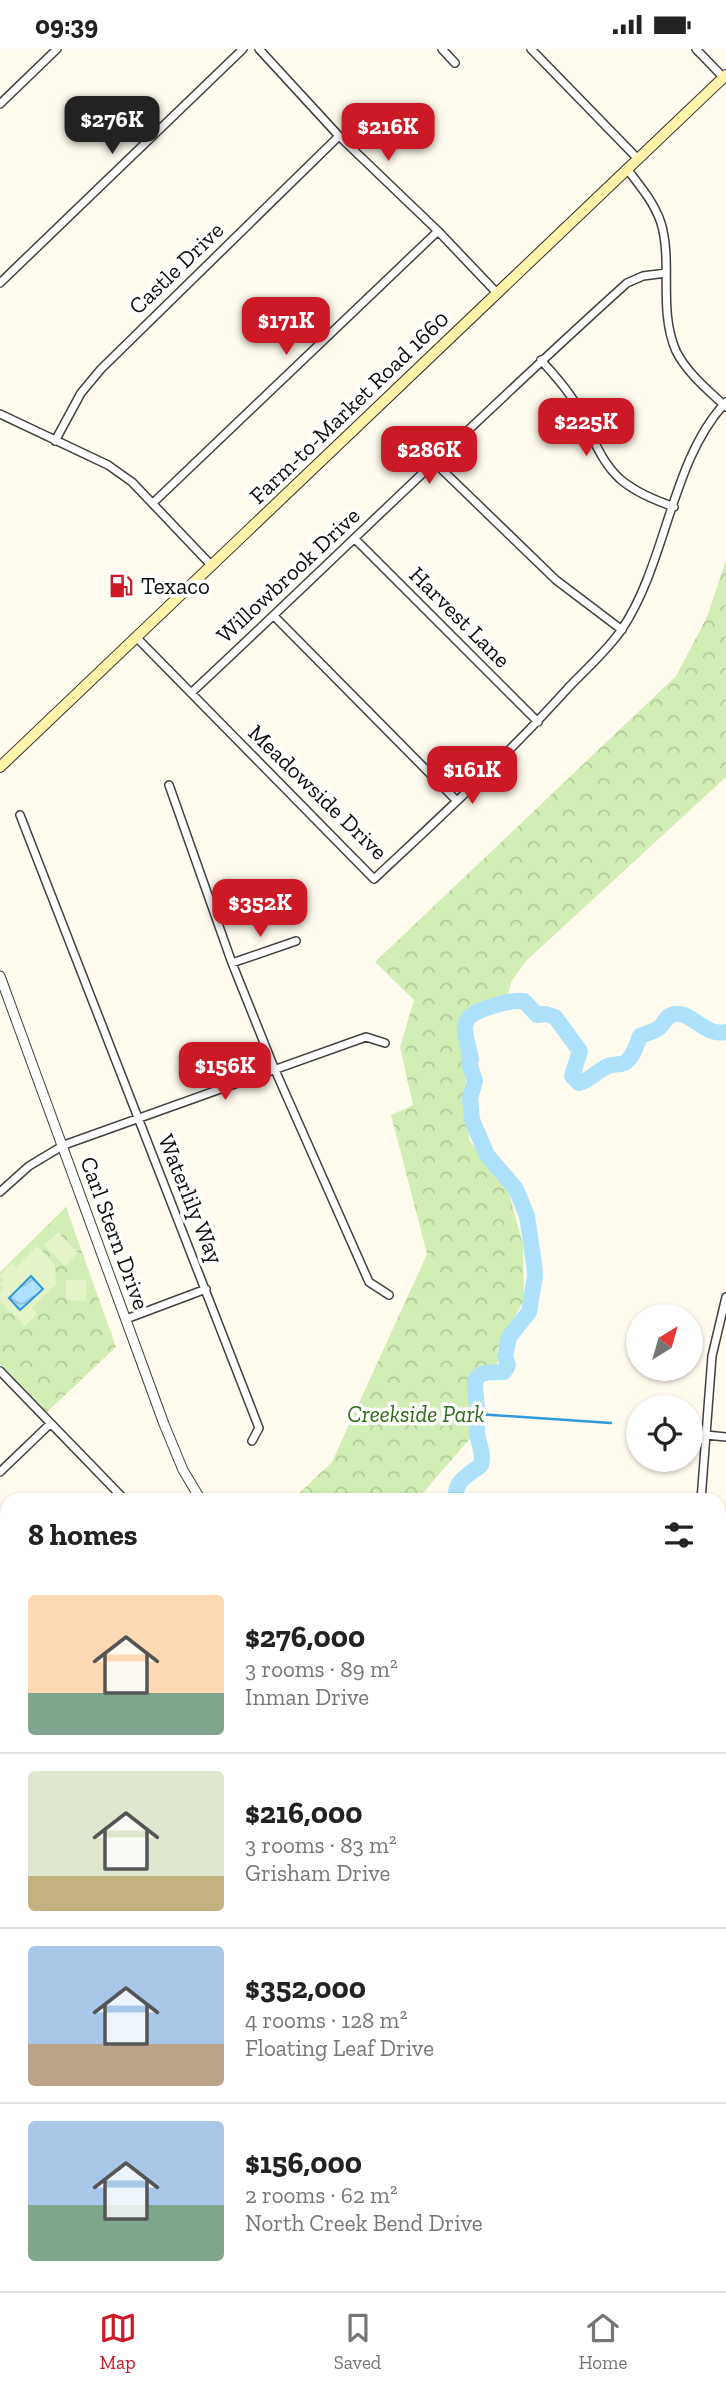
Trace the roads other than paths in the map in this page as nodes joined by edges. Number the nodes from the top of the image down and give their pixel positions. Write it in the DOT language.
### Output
graph roads {
  1 [pos="57,49"];
  2 [pos="243,49"];
  3 [pos="259,49"];
  4 [pos="442,49"];
  5 [pos="531,49"];
  6 [pos="696,49"];
  7 [pos="455,63"];
  8 [pos="725,76"];
  9 [pos="0,104"];
  10 [pos="339,136"];
  11 [pos="638,159"];
  12 [pos="627,169"];
  13 [pos="438,232"];
  14 [pos="666,273"];
  15 [pos="0,283"];
  16 [pos="497,293"];
  17 [pos="541,360"];
  18 [pos="725,405"];
  19 [pos="0,414"];
  20 [pos="55,441"];
  21 [pos="434,462"];
  22 [pos="154,502"];
  23 [pos="674,507"];
  24 [pos="355,540"];
  25 [pos="211,565"];
  26 [pos="274,616"];
  27 [pos="622,630"];
  28 [pos="136,638"];
  29 [pos="191,693"];
  30 [pos="538,722"];
  31 [pos="0,767"];
  32 [pos="169,785"];
  33 [pos="457,801"];
  34 [pos="20,815"];
  35 [pos="296,941"];
  36 [pos="232,963"];
  37 [pos="0,976"];
  38 [pos="386,1043"];
  39 [pos="275,1070"];
  40 [pos="138,1118"];
  41 [pos="64,1145"];
  42 [pos="0,1192"];
  43 [pos="206,1289"];
  44 [pos="389,1295"];
  45 [pos="726,1297"];
  46 [pos="126,1319"];
  47 [pos="0,1371"];
  48 [pos="50,1424"];
  49 [pos="706,1435"];
  50 [pos="726,1437"];
  51 [pos="252,1441"];
  52 [pos="0,1472"];
  53 [pos="118,1493"];
  54 [pos="197,1493"];
  55 [pos="702,1493"];
  1 -- 9 [label="street"];
  2 -- 15 [label="street"];
  3 -- 10 [label="street"];
  4 -- 7 [label="street"];
  5 -- 11 [label="street"];
  6 -- 8 [label="street"];
  8 -- 11 [label="main road, Farm-to-Market Road 1660"];
  10 -- 13 [label="street"];
  10 -- 20 [label="street, Castle Drive"];
  11 -- 12 [label="main road, Farm-to-Market Road 1660"];
  12 -- 14 [label="street"];
  12 -- 16 [label="main road, Farm-to-Market Road 1660"];
  13 -- 16 [label="street"];
  13 -- 22 [label="street"];
  14 -- 17 [label="street, Willowbrook Drive"];
  14 -- 18 [label="street"];
  16 -- 25 [label="main road, Farm-to-Market Road 1660"];
  17 -- 21 [label="street, Willowbrook Drive"];
  17 -- 23 [label="street"];
  18 -- 23 [label="street, Meadowside Drive"];
  19 -- 20 [label="street"];
  20 -- 22 [label="street"];
  21 -- 24 [label="street, Willowbrook Drive"];
  21 -- 27 [label="street"];
  22 -- 25 [label="street"];
  23 -- 27 [label="street, Meadowside Drive"];
  24 -- 26 [label="street, Willowbrook Drive"];
  24 -- 30 [label="street, Harvest Lane"];
  25 -- 28 [label="main road, Farm-to-Market Road 1660"];
  26 -- 29 [label="street, Willowbrook Drive"];
  26 -- 33 [label="street"];
  27 -- 30 [label="street, Meadowside Drive"];
  28 -- 29 [label="street, Meadowside Drive"];
  28 -- 31 [label="main road, Farm-to-Market Road 1660"];
  29 -- 33 [label="street, Meadowside Drive"];
  30 -- 33 [label="street, Meadowside Drive"];
  32 -- 36 [label="street"];
  34 -- 40 [label="street, Waterlily Way"];
  35 -- 36 [label="street"];
  36 -- 39 [label="street"];
  37 -- 41 [label="street, Carl Stern Drive"];
  38 -- 39 [label="street"];
  39 -- 40 [label="street"];
  39 -- 44 [label="street"];
  40 -- 41 [label="street"];
  40 -- 43 [label="street, Waterlily Way"];
  41 -- 42 [label="street"];
  41 -- 46 [label="street, Carl Stern Drive"];
  43 -- 46 [label="street"];
  43 -- 51 [label="street, Waterlily Way"];
  45 -- 49 [label="street"];
  46 -- 54 [label="street, Carl Stern Drive"];
  47 -- 48 [label="street"];
  48 -- 52 [label="street"];
  48 -- 53 [label="street"];
  49 -- 50 [label="street"];
  49 -- 55 [label="street"];
}
